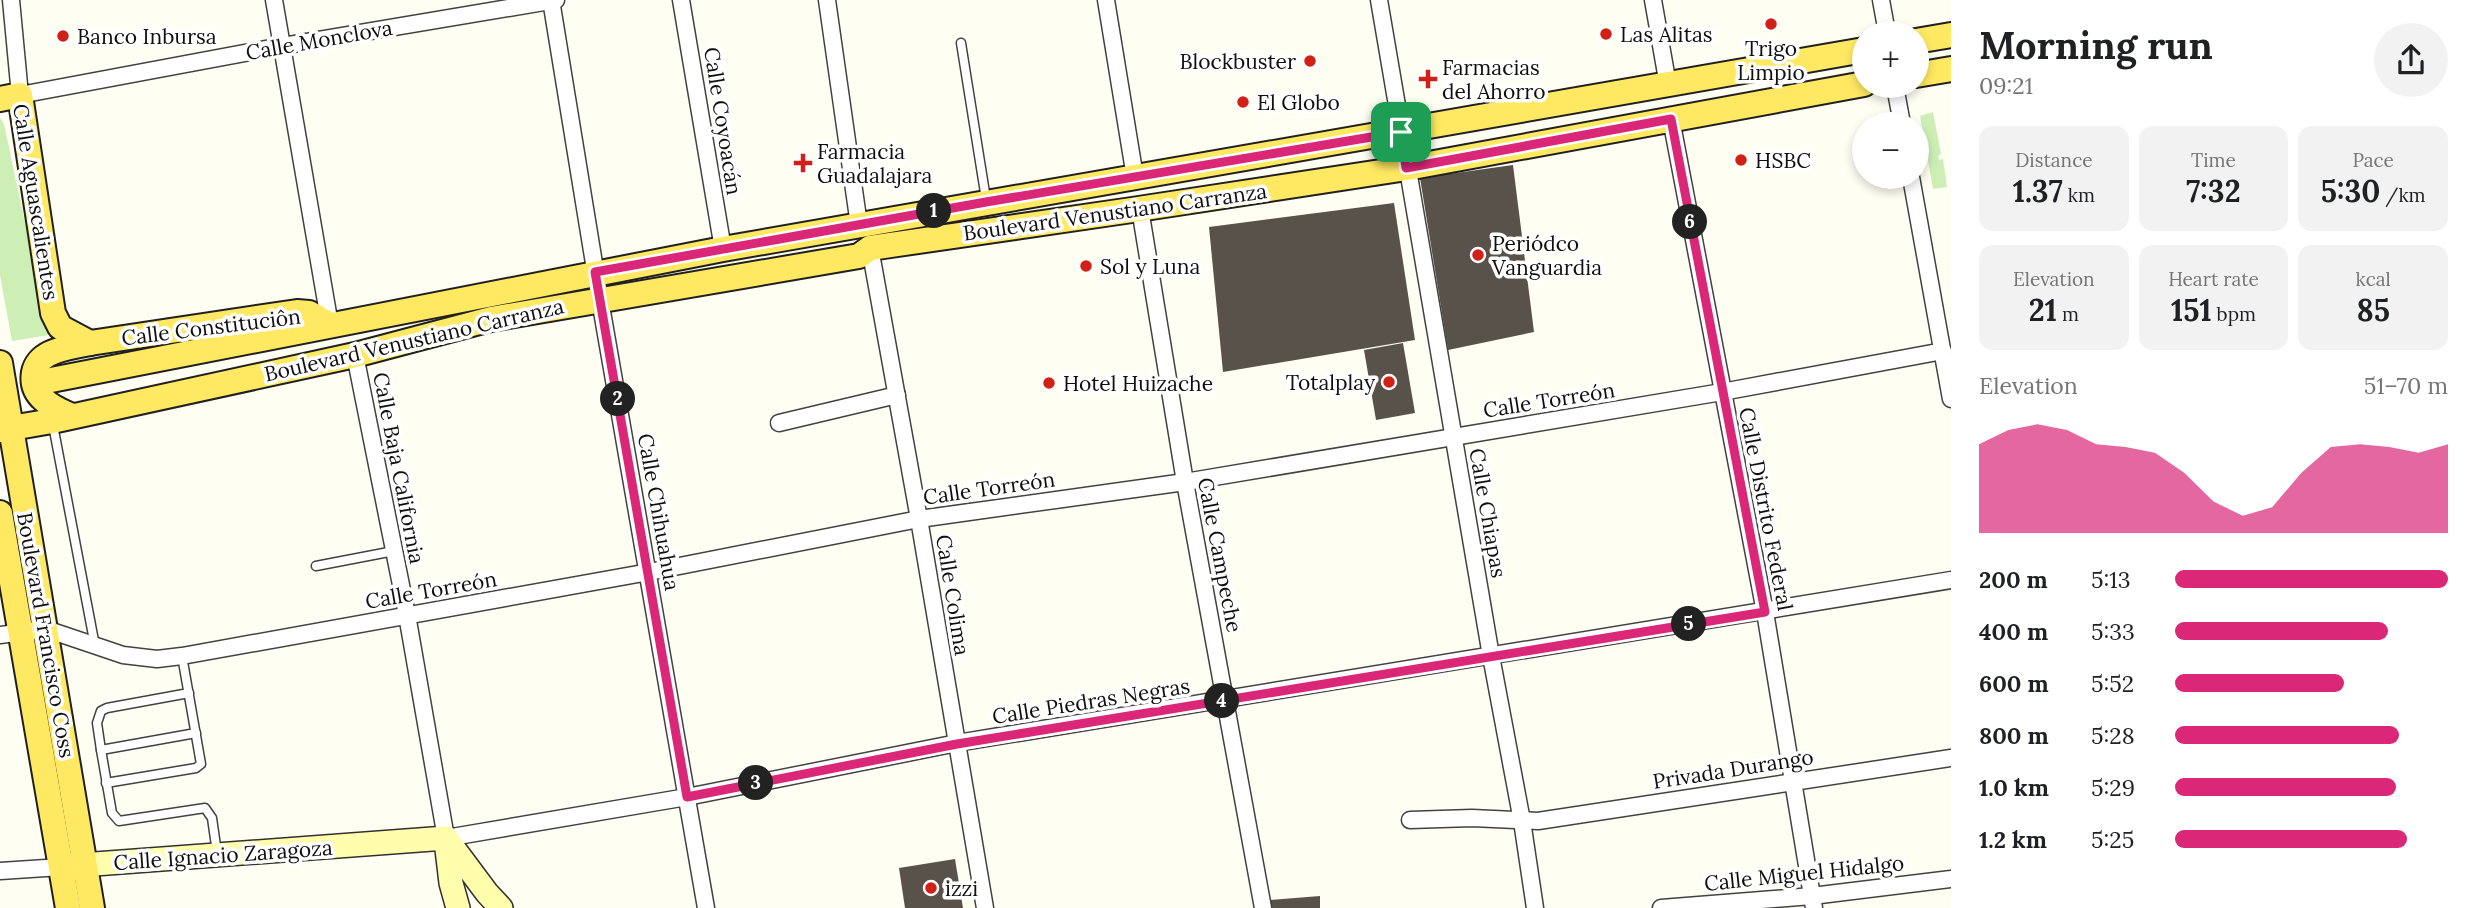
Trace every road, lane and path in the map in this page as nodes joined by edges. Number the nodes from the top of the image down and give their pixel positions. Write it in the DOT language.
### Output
graph roads {
  1 [pos="11,0"];
  2 [pos="274,0"];
  3 [pos="551,0"];
  4 [pos="556,0"];
  5 [pos="681,0"];
  6 [pos="827,0"];
  7 [pos="1106,0"];
  8 [pos="1378,0"];
  9 [pos="1653,0"];
  10 [pos="1881,0"];
  11 [pos="1885,21"];
  12 [pos="1951,35"];
  13 [pos="1929,39"];
  14 [pos="961,43"];
  15 [pos="282,46"];
  16 [pos="1852,52"];
  17 [pos="1951,69"];
  18 [pos="1929,73"];
  19 [pos="1668,85"];
  20 [pos="1852,86"];
  21 [pos="10,97"];
  22 [pos="1671,119"];
  23 [pos="1401,132"];
  24 [pos="1406,168"];
  25 [pos="1135,177"];
  26 [pos="1913,189"];
  27 [pos="986,202"];
  28 [pos="1140,209"];
  29 [pos="859,225"];
  30 [pos="870,248"];
  31 [pos="723,249"];
  32 [pos="595,272"];
  33 [pos="600,300"];
  34 [pos="330,325"];
  35 [pos="90,343"];
  36 [pos="1943,351"];
  37 [pos="355,355"];
  38 [pos="0,363"];
  39 [pos="46,381"];
  40 [pos="1722,392"];
  41 [pos="897,395"];
  42 [pos="1951,399"];
  43 [pos="62,419"];
  44 [pos="779,423"];
  45 [pos="5,429"];
  46 [pos="1454,436"];
  47 [pos="1185,482"];
  48 [pos="0,513"];
  49 [pos="919,519"];
  50 [pos="394,551"];
  51 [pos="316,566"];
  52 [pos="649,572"];
  53 [pos="1951,580"];
  54 [pos="1765,612"];
  55 [pos="407,615"];
  56 [pos="46,629"];
  57 [pos="11,633"];
  58 [pos="95,646"];
  59 [pos="182,656"];
  60 [pos="1491,656"];
  61 [pos="189,692"];
  62 [pos="1226,701"];
  63 [pos="196,733"];
  64 [pos="957,744"];
  65 [pos="101,750"];
  66 [pos="1951,758"];
  67 [pos="1793,781"];
  68 [pos="106,783"];
  69 [pos="687,797"];
  70 [pos="1410,820"];
  71 [pos="1522,821"];
  72 [pos="446,838"];
  73 [pos="218,856"];
  74 [pos="73,866"];
  75 [pos="0,871"];
  76 [pos="1951,879"];
  77 [pos="1813,902"];
  78 [pos="68,908"];
  79 [pos="92,908"];
  80 [pos="458,908"];
  81 [pos="501,908"];
  82 [pos="706,908"];
  83 [pos="985,908"];
  84 [pos="1263,908"];
  85 [pos="1535,908"];
  86 [pos="1661,908"];
  1 -- 21 [label="street, Calle Aguascalientes"];
  2 -- 15 [label="street"];
  3 -- 4 [label="street, Calle Monclova"];
  3 -- 15 [label="street, Calle Monclova"];
  3 -- 32 [label="street, Calle Chihuahua"];
  5 -- 31 [label="street, Calle Coyoacán"];
  6 -- 29 [label="street"];
  7 -- 25 [label="street"];
  8 -- 23 [label="street, Calle Chiapas"];
  9 -- 19 [label="street"];
  10 -- 11 [label="street"];
  12 -- 13 [label="main road"];
  14 -- 27 [label="lane"];
  15 -- 21 [label="street, Calle Monclova"];
  15 -- 34 [label="street"];
  16 -- 19 [label="main road, Boulevard Venustiano Carranza"];
  17 -- 18 [label="main road"];
  19 -- 23 [label="main road, Boulevard Venustiano Carranza"];
  20 -- 22 [label="main road, Boulevard Venustiano Carranza"];
  21 -- 35 [label="main road, Calle Aguascalientes"];
  22 -- 24 [label="main road, Boulevard Venustiano Carranza"];
  22 -- 40 [label="street, Calle Distrito Federal"];
  23 -- 24 [label="street, Calle Chiapas"];
  23 -- 25 [label="main road, Boulevard Venustiano Carranza"];
  24 -- 28 [label="main road, Boulevard Venustiano Carranza"];
  24 -- 46 [label="street, Calle Chiapas"];
  25 -- 27 [label="main road, Boulevard Venustiano Carranza"];
  26 -- 36 [label="street"];
  27 -- 29 [label="main road, Boulevard Venustiano Carranza"];
  28 -- 30 [label="main road, Boulevard Venustiano Carranza"];
  28 -- 47 [label="street, Calle Campeche"];
  29 -- 31 [label="main road, Boulevard Venustiano Carranza"];
  30 -- 33 [label="main road, Boulevard Venustiano Carranza"];
  30 -- 41 [label="street, Calle Colima"];
  31 -- 32 [label="main road, Boulevard Venustiano Carranza"];
  32 -- 33 [label="street, Calle Chihuahua"];
  32 -- 34 [label="main road, Boulevard Venustiano Carranza"];
  33 -- 37 [label="main road, Boulevard Venustiano Carranza"];
  33 -- 52 [label="street, Calle Chihuahua"];
  34 -- 35 [label="main road, Calle Constituciôn"];
  34 -- 39 [label="main road, Boulevard Venustiano Carranza"];
  35 -- 43 [label="main road, Calle Constituciôn"];
  36 -- 40 [label="street, Calle Torreón"];
  36 -- 42 [label="street"];
  37 -- 43 [label="main road, Boulevard Venustiano Carranza"];
  37 -- 50 [label="street, Calle Baja California"];
  38 -- 45 [label="main road, Boulevard Francisco Coss"];
  40 -- 46 [label="street, Calle Torreón"];
  40 -- 54 [label="street, Calle Distrito Federal"];
  41 -- 44 [label="street"];
  41 -- 49 [label="street, Calle Colima"];
  43 -- 45 [label="main road, Boulevard Venustiano Carranza"];
  43 -- 58 [label="lane"];
  45 -- 56 [label="main road, Boulevard Francisco Coss"];
  46 -- 47 [label="street, Calle Torreón"];
  46 -- 60 [label="street, Calle Chiapas"];
  47 -- 49 [label="street, Calle Torreón"];
  47 -- 62 [label="street, Calle Campeche"];
  48 -- 57 [label="main road, Boulevard Francisco Coss"];
  49 -- 52 [label="street, Calle Torreón"];
  49 -- 64 [label="street, Calle Colima"];
  50 -- 51 [label="lane"];
  50 -- 55 [label="street, Calle Baja California"];
  52 -- 55 [label="street, Calle Torreón"];
  52 -- 69 [label="street, Calle Chihuahua"];
  53 -- 54 [label="street, Calle Piedras Negras"];
  54 -- 60 [label="street, Calle Piedras Negras"];
  54 -- 67 [label="street, Calle Distrito Federal"];
  55 -- 59 [label="street, Calle Torreón"];
  55 -- 72 [label="street, Calle Baja California"];
  56 -- 57 [label="street"];
  56 -- 58 [label="street, Calle Torreón"];
  56 -- 74 [label="main road, Boulevard Francisco Coss"];
  57 -- 74 [label="main road, Boulevard Francisco Coss"];
  58 -- 59 [label="street, Calle Torreón"];
  59 -- 61 [label="lane"];
  60 -- 62 [label="street, Calle Piedras Negras"];
  60 -- 71 [label="street, Calle Chiapas"];
  61 -- 63 [label="lane"];
  61 -- 65 [label="lane"];
  62 -- 64 [label="street, Calle Piedras Negras"];
  62 -- 84 [label="street, Calle Campeche"];
  63 -- 65 [label="lane"];
  63 -- 68 [label="lane"];
  64 -- 69 [label="street, Calle Piedras Negras"];
  64 -- 83 [label="street, Calle Colima"];
  65 -- 68 [label="lane"];
  66 -- 67 [label="street, Privada Durango"];
  67 -- 71 [label="street, Privada Durango"];
  67 -- 77 [label="street, Calle Distrito Federal"];
  68 -- 73 [label="lane"];
  69 -- 72 [label="street, Calle Piedras Negras"];
  69 -- 82 [label="street, Calle Chihuahua"];
  70 -- 71 [label="street, Privada Durango"];
  71 -- 85 [label="street, Calle Chiapas"];
  72 -- 73 [label="main road, Calle Ignacio Zaragoza"];
  72 -- 80 [label="main road"];
  72 -- 81 [label="main road"];
  73 -- 74 [label="main road, Calle Ignacio Zaragoza"];
  74 -- 75 [label="street, Calle Ignacio Zaragoza"];
  74 -- 78 [label="main road, Boulevard Francisco Coss"];
  74 -- 79 [label="main road, Boulevard Francisco Coss"];
  76 -- 77 [label="street, Calle Miguel Hidalgo"];
  77 -- 86 [label="street, Calle Miguel Hidalgo"];
}
